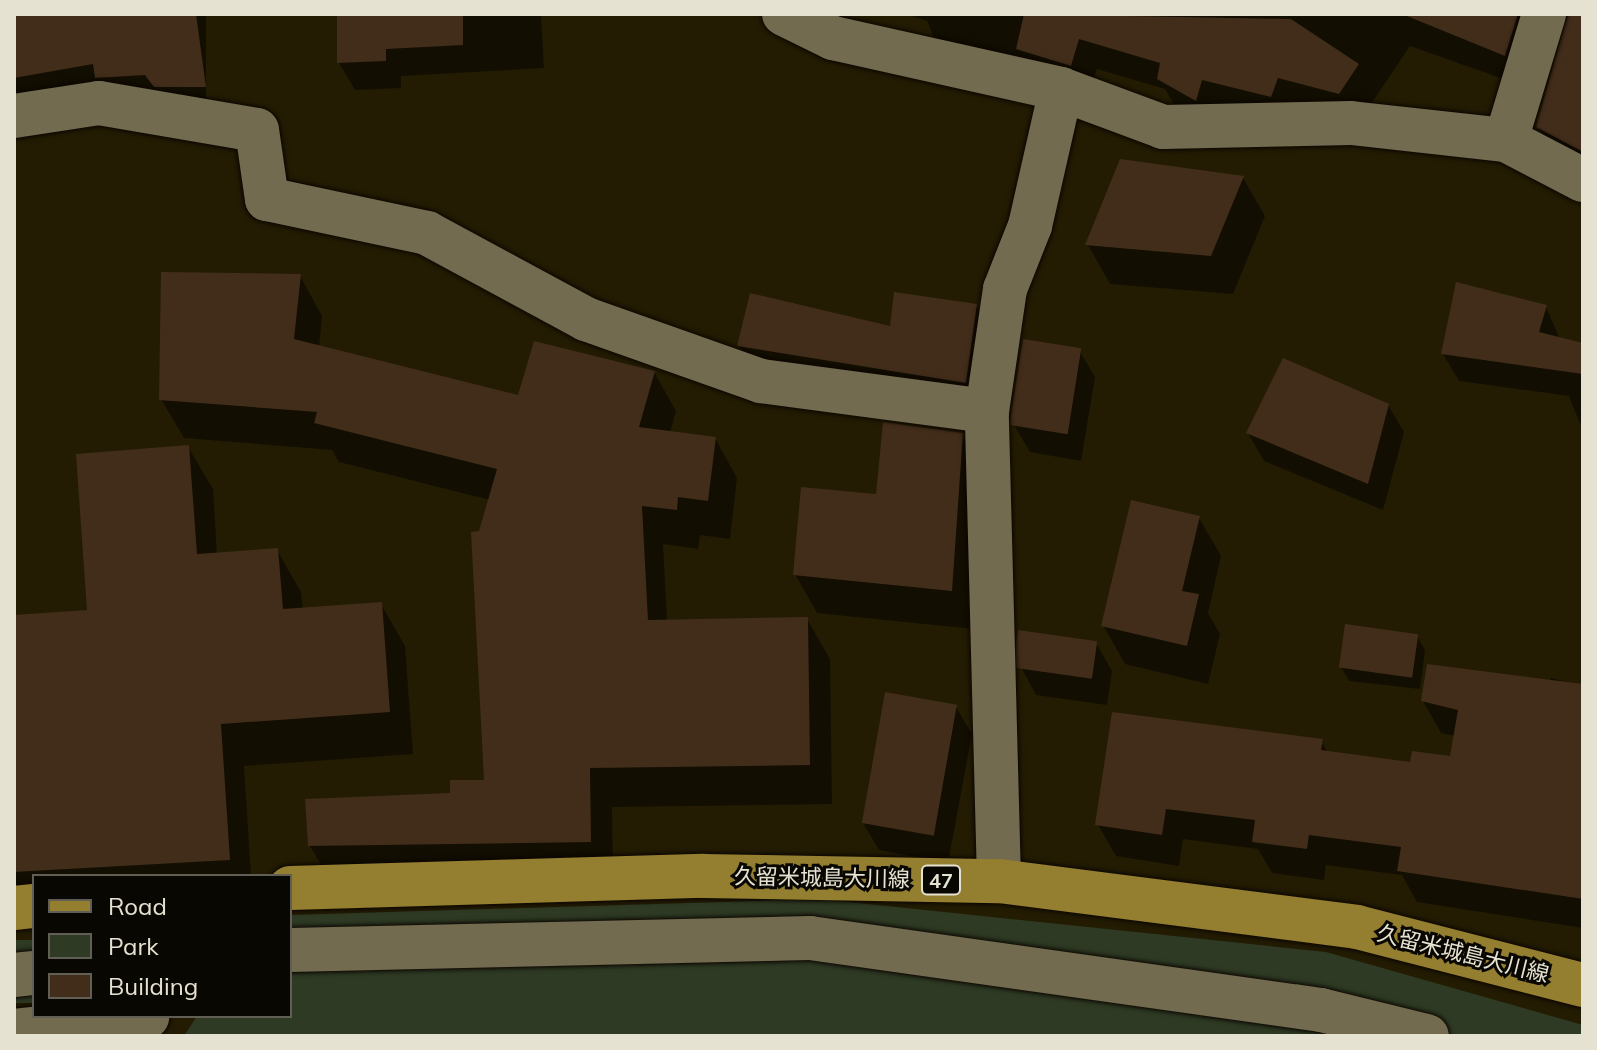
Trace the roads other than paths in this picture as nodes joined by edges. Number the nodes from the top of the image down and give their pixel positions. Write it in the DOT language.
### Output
graph roads {
  1 [pos="784,14"];
  2 [pos="1544,14"];
  3 [pos="1061,89"];
  4 [pos="14,116"];
  5 [pos="1506,140"];
  6 [pos="1583,180"];
  7 [pos="987,411"];
  8 [pos="999,881"];
  9 [pos="292,888"];
  10 [pos="292,950"];
  11 [pos="1583,985"];
  12 [pos="138,1018"];
  13 [pos="14,1031"];
  14 [pos="1427,1036"];
  1 -- 3 [label="street"];
  2 -- 5 [label="street"];
  3 -- 5 [label="street"];
  3 -- 7 [label="street"];
  4 -- 7 [label="street"];
  5 -- 6 [label="street"];
  7 -- 8 [label="street"];
  8 -- 9 [label="main road, 久留米城島大川線 / 47"];
  8 -- 11 [label="main road, 久留米城島大川線 / 47"];
  10 -- 14 [label="street"];
  12 -- 13 [label="street"];
}
